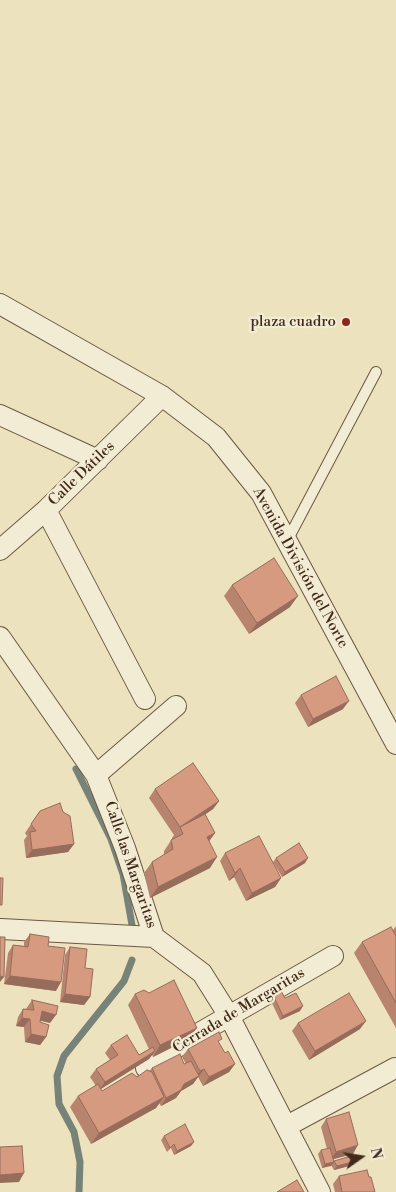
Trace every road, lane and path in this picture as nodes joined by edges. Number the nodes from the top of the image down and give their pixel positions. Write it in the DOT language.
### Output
graph roads {
  1 [pos="0,304"];
  2 [pos="376,372"];
  3 [pos="162,396"];
  4 [pos="0,415"];
  5 [pos="98,460"];
  6 [pos="46,510"];
  7 [pos="287,541"];
  8 [pos="0,550"];
  9 [pos="0,637"];
  10 [pos="145,699"];
  11 [pos="176,706"];
  12 [pos="396,744"];
  13 [pos="96,775"];
  14 [pos="1,929"];
  15 [pos="154,937"];
  16 [pos="333,956"];
  17 [pos="229,1016"];
  18 [pos="146,1068"];
  19 [pos="395,1068"];
  20 [pos="287,1126"];
  21 [pos="320,1192"];
  1 -- 3 [label="street, Avenida División del Norte"];
  2 -- 7 [label="lane"];
  3 -- 5 [label="street, Calle Dátiles"];
  3 -- 7 [label="street, Avenida División del Norte"];
  4 -- 5 [label="street"];
  5 -- 6 [label="street, Calle Dátiles"];
  6 -- 8 [label="street, Calle Dátiles"];
  6 -- 10 [label="street"];
  7 -- 12 [label="street, Avenida División del Norte"];
  9 -- 13 [label="street, Calle las Margaritas"];
  11 -- 13 [label="street"];
  13 -- 15 [label="street, Calle las Margaritas"];
  14 -- 15 [label="street"];
  15 -- 17 [label="street, Calle las Margaritas"];
  16 -- 17 [label="street, Cerrada de Margaritas"];
  17 -- 18 [label="street, Cerrada de Margaritas"];
  17 -- 20 [label="street, Calle las Margaritas"];
  19 -- 20 [label="street"];
  20 -- 21 [label="street, Calle las Margaritas"];
}
